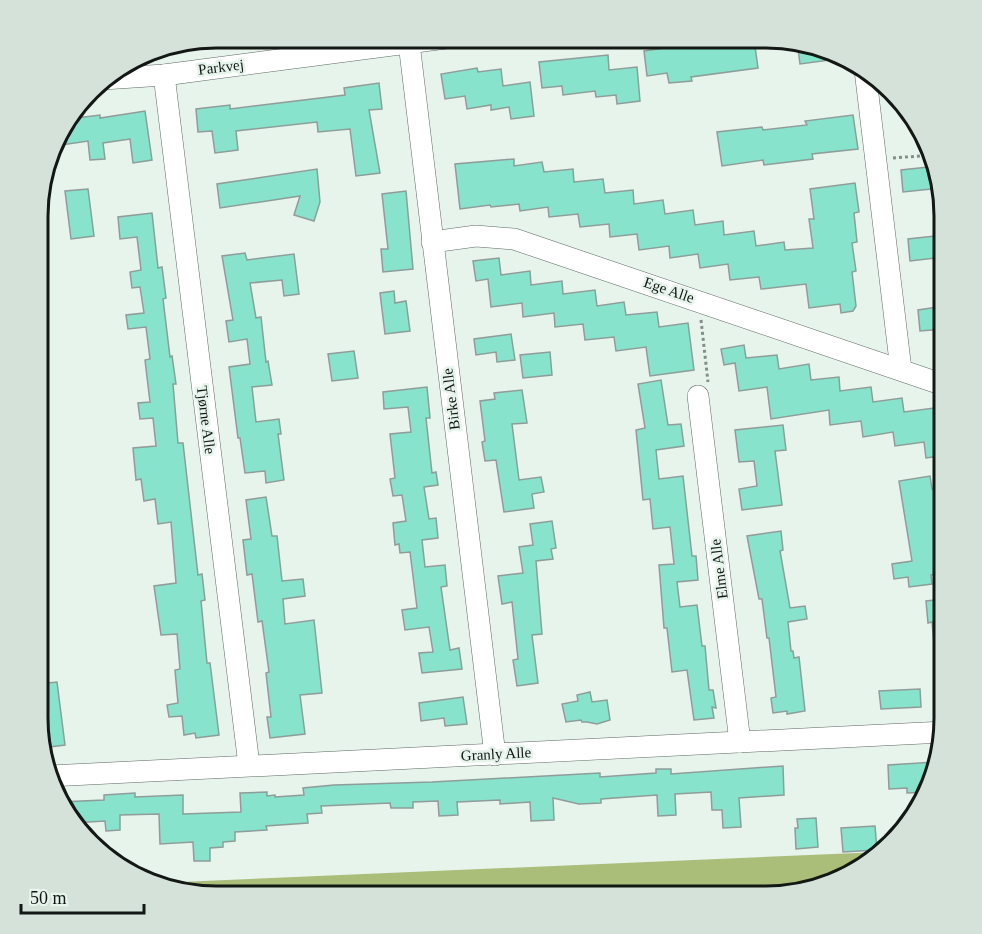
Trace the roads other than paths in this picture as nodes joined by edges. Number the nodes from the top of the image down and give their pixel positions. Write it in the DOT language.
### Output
graph roads {
  1 [pos="371,48"];
  2 [pos="410,48"];
  3 [pos="164,75"];
  4 [pos="121,78"];
  5 [pos="867,83"];
  6 [pos="432,242"];
  7 [pos="902,370"];
  8 [pos="934,381"];
  9 [pos="698,398"];
  10 [pos="933,733"];
  11 [pos="740,742"];
  12 [pos="495,755"];
  13 [pos="249,765"];
  14 [pos="58,775"];
  1 -- 3 [label="street, Parkvej"];
  2 -- 6 [label="street, Birke Alle"];
  3 -- 4 [label="street, Parkvej"];
  3 -- 13 [label="street, Tjørne Alle"];
  5 -- 7 [label="street"];
  6 -- 7 [label="street, Ege Alle"];
  6 -- 12 [label="street, Birke Alle"];
  7 -- 8 [label="street, Ege Alle"];
  9 -- 11 [label="street, Elme Alle"];
  10 -- 11 [label="street, Granly Alle"];
  11 -- 12 [label="street, Granly Alle"];
  12 -- 13 [label="street, Granly Alle"];
  13 -- 14 [label="street, Granly Alle"];
}
